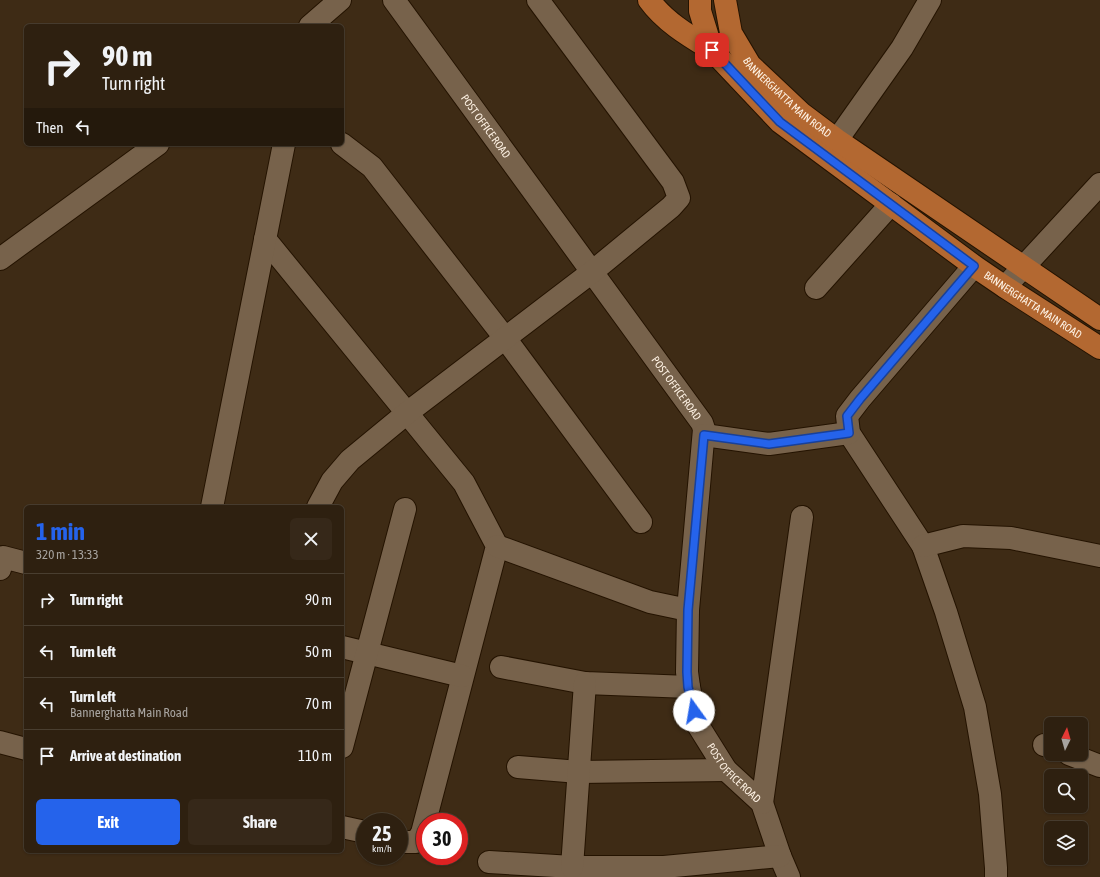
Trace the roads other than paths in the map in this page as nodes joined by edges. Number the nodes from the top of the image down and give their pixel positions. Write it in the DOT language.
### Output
graph roads {
  1 [pos="340,0"];
  2 [pos="394,0"];
  3 [pos="538,0"];
  4 [pos="649,0"];
  5 [pos="700,0"];
  6 [pos="726,0"];
  7 [pos="930,0"];
  8 [pos="312,24"];
  9 [pos="712,50"];
  10 [pos="837,140"];
  11 [pos="155,146"];
  12 [pos="284,146"];
  13 [pos="344,146"];
  14 [pos="1100,184"];
  15 [pos="891,204"];
  16 [pos="265,239"];
  17 [pos="0,259"];
  18 [pos="974,266"];
  19 [pos="1023,267"];
  20 [pos="592,272"];
  21 [pos="1005,287"];
  22 [pos="816,288"];
  23 [pos="1100,319"];
  24 [pos="505,338"];
  25 [pos="1100,348"];
  26 [pos="408,413"];
  27 [pos="849,433"];
  28 [pos="704,435"];
  29 [pos="212,505"];
  30 [pos="319,505"];
  31 [pos="405,509"];
  32 [pos="802,517"];
  33 [pos="641,522"];
  34 [pos="497,546"];
  35 [pos="923,546"];
  36 [pos="1100,556"];
  37 [pos="24,562"];
  38 [pos="0,569"];
  39 [pos="688,610"];
  40 [pos="344,647"];
  41 [pos="367,653"];
  42 [pos="501,667"];
  43 [pos="462,676"];
  44 [pos="585,683"];
  45 [pos="688,687"];
  46 [pos="344,739"];
  47 [pos="0,742"];
  48 [pos="24,748"];
  49 [pos="1087,761"];
  50 [pos="1100,766"];
  51 [pos="518,767"];
  52 [pos="726,770"];
  53 [pos="579,772"];
  54 [pos="762,803"];
  55 [pos="344,827"];
  56 [pos="356,830"];
  57 [pos="408,842"];
  58 [pos="780,856"];
  59 [pos="489,862"];
  60 [pos="572,867"];
  61 [pos="789,877"];
  62 [pos="996,877"];
  1 -- 8 [label="street"];
  2 -- 20 [label="street, POST OFFICE ROAD"];
  3 -- 20 [label="street"];
  4 -- 9 [label="main road"];
  5 -- 9 [label="main road, BANNERGHATTA MAIN ROAD"];
  6 -- 10 [label="main road, BANNERGHATTA MAIN ROAD"];
  7 -- 10 [label="street"];
  9 -- 15 [label="main road, BANNERGHATTA MAIN ROAD"];
  10 -- 19 [label="main road, BANNERGHATTA MAIN ROAD"];
  11 -- 17 [label="street"];
  12 -- 16 [label="street"];
  13 -- 24 [label="street"];
  14 -- 19 [label="street"];
  15 -- 18 [label="main road, BANNERGHATTA MAIN ROAD"];
  15 -- 22 [label="street"];
  16 -- 26 [label="street"];
  16 -- 29 [label="street"];
  18 -- 21 [label="main road, BANNERGHATTA MAIN ROAD"];
  18 -- 27 [label="street"];
  19 -- 21 [label="street"];
  19 -- 23 [label="main road, BANNERGHATTA MAIN ROAD"];
  20 -- 24 [label="street"];
  20 -- 28 [label="street, POST OFFICE ROAD"];
  21 -- 25 [label="main road, BANNERGHATTA MAIN ROAD"];
  24 -- 26 [label="street"];
  24 -- 33 [label="street"];
  26 -- 30 [label="street"];
  26 -- 34 [label="street"];
  27 -- 28 [label="street"];
  27 -- 35 [label="street"];
  28 -- 39 [label="street, POST OFFICE ROAD"];
  31 -- 41 [label="street"];
  32 -- 54 [label="street"];
  34 -- 39 [label="street"];
  34 -- 43 [label="street"];
  35 -- 36 [label="street"];
  35 -- 62 [label="street"];
  37 -- 38 [label="street"];
  39 -- 45 [label="street, POST OFFICE ROAD"];
  40 -- 41 [label="street"];
  41 -- 43 [label="street"];
  41 -- 46 [label="street"];
  42 -- 44 [label="street"];
  43 -- 57 [label="street"];
  44 -- 45 [label="street"];
  44 -- 53 [label="street"];
  45 -- 52 [label="street, POST OFFICE ROAD"];
  47 -- 48 [label="street"];
  49 -- 50 [label="street"];
  51 -- 53 [label="street"];
  52 -- 53 [label="street"];
  52 -- 54 [label="street, POST OFFICE ROAD"];
  53 -- 60 [label="street"];
  54 -- 58 [label="street, POST OFFICE ROAD"];
  55 -- 56 [label="street"];
  58 -- 60 [label="street"];
  58 -- 61 [label="street, POST OFFICE ROAD"];
  59 -- 60 [label="street"];
}
